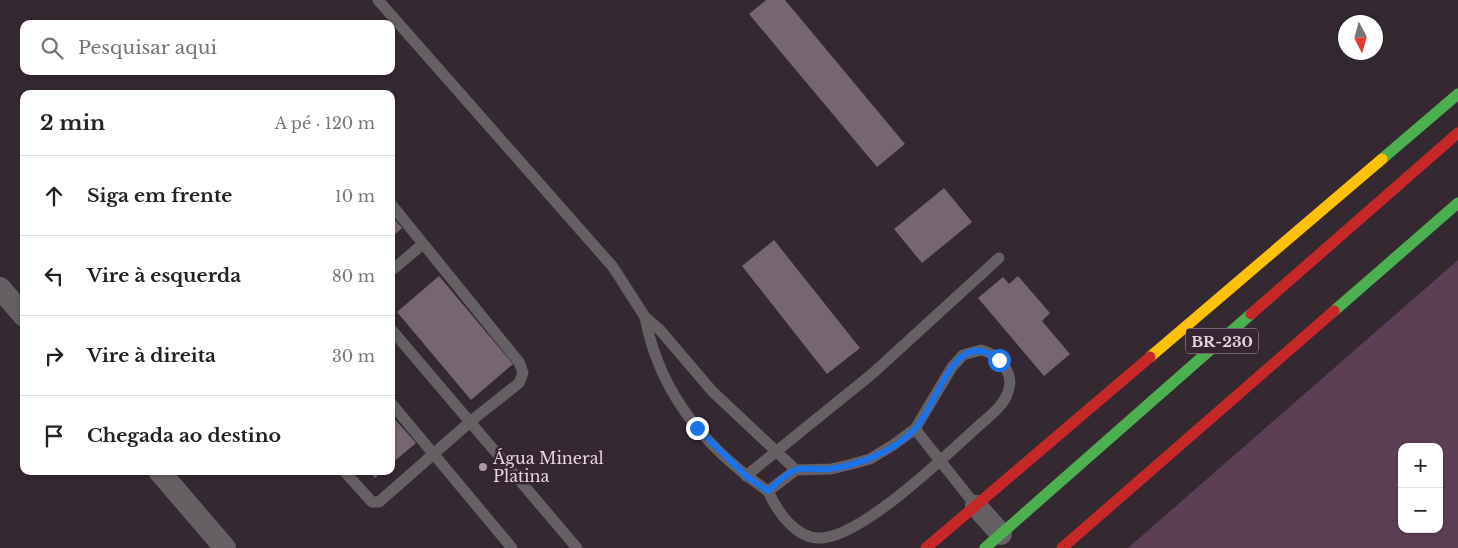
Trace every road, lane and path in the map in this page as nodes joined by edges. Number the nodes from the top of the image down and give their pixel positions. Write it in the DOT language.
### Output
graph roads {
  1 [pos="378,0"];
  2 [pos="1458,94"];
  3 [pos="1458,134"];
  4 [pos="1458,203"];
  5 [pos="395,209"];
  6 [pos="423,244"];
  7 [pos="999,258"];
  8 [pos="395,268"];
  9 [pos="0,288"];
  10 [pos="20,311"];
  11 [pos="645,317"];
  12 [pos="395,333"];
  13 [pos="395,408"];
  14 [pos="471,421"];
  15 [pos="915,429"];
  16 [pos="778,452"];
  17 [pos="434,454"];
  18 [pos="941,461"];
  19 [pos="796,470"];
  20 [pos="162,475"];
  21 [pos="348,475"];
  22 [pos="746,476"];
  23 [pos="768,491"];
  24 [pos="976,506"];
  25 [pos="993,541"];
  26 [pos="225,548"];
  27 [pos="512,548"];
  28 [pos="577,548"];
  29 [pos="926,548"];
  30 [pos="1062,548"];
  1 -- 11 [label="lane"];
  2 -- 24 [label="main road"];
  3 -- 25 [label="main road, BR-230"];
  4 -- 30 [label="main road, BR-230"];
  5 -- 6 [label="lane"];
  6 -- 8 [label="lane"];
  6 -- 14 [label="lane"];
  7 -- 16 [label="lane"];
  9 -- 10 [label="street"];
  11 -- 16 [label="lane"];
  11 -- 22 [label="lane"];
  12 -- 14 [label="lane"];
  13 -- 17 [label="lane"];
  14 -- 17 [label="lane"];
  14 -- 28 [label="lane"];
  15 -- 18 [label="lane"];
  15 -- 18 [label="lane"];
  15 -- 19 [label="lane"];
  16 -- 19 [label="lane"];
  16 -- 22 [label="lane"];
  17 -- 21 [label="lane"];
  17 -- 27 [label="lane"];
  18 -- 23 [label="lane"];
  18 -- 24 [label="lane"];
  19 -- 23 [label="lane"];
  20 -- 26 [label="street"];
  22 -- 23 [label="lane"];
  24 -- 25 [label="street"];
  24 -- 29 [label="main road"];
}
